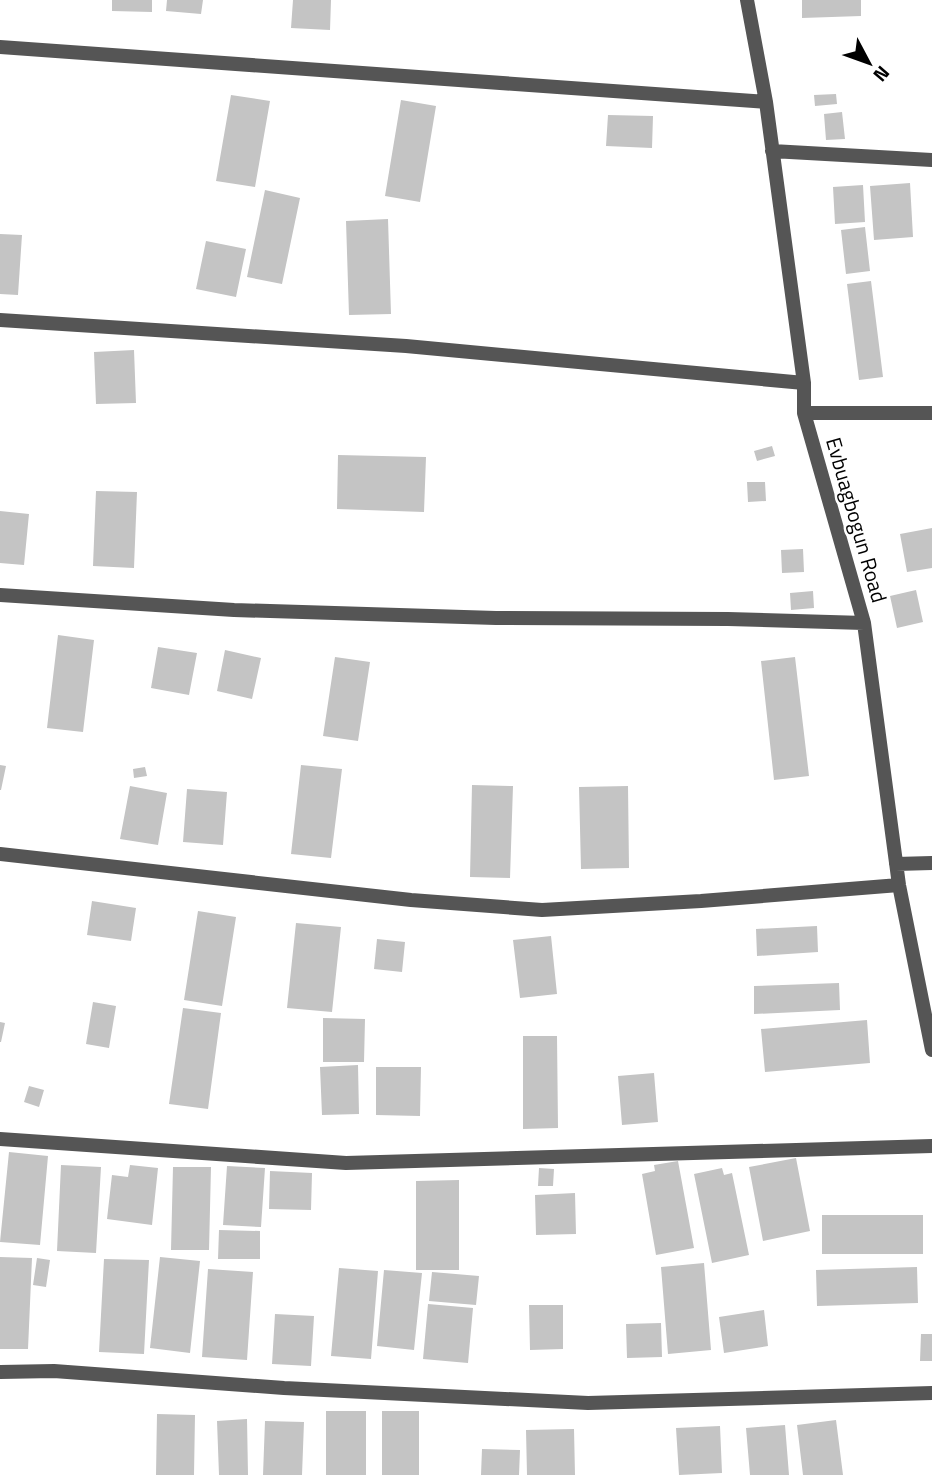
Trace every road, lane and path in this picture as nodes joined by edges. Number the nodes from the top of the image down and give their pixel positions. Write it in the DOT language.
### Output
graph roads {
  1 [pos="747,0"];
  2 [pos="0,47"];
  3 [pos="765,102"];
  4 [pos="772,151"];
  5 [pos="932,160"];
  6 [pos="0,320"];
  7 [pos="804,383"];
  8 [pos="932,412"];
  9 [pos="804,413"];
  10 [pos="0,595"];
  11 [pos="864,623"];
  12 [pos="0,854"];
  13 [pos="932,863"];
  14 [pos="896,864"];
  15 [pos="899,885"];
  16 [pos="932,1050"];
  17 [pos="0,1139"];
  18 [pos="932,1146"];
  19 [pos="0,1372"];
  20 [pos="932,1394"];
  1 -- 3 [label="street, Evbuagbogun Road"];
  2 -- 3 [label="street"];
  3 -- 4 [label="street, Evbuagbogun Road"];
  4 -- 5 [label="street"];
  4 -- 7 [label="street, Evbuagbogun Road"];
  6 -- 7 [label="street"];
  7 -- 9 [label="street, Evbuagbogun Road"];
  8 -- 9 [label="street"];
  9 -- 11 [label="street, Evbuagbogun Road"];
  10 -- 11 [label="street"];
  11 -- 14 [label="street, Evbuagbogun Road"];
  12 -- 15 [label="street"];
  13 -- 14 [label="street"];
  14 -- 15 [label="street, Evbuagbogun Road"];
  15 -- 16 [label="street, Evbuagbogun Road"];
  17 -- 18 [label="street"];
  19 -- 20 [label="street"];
}
